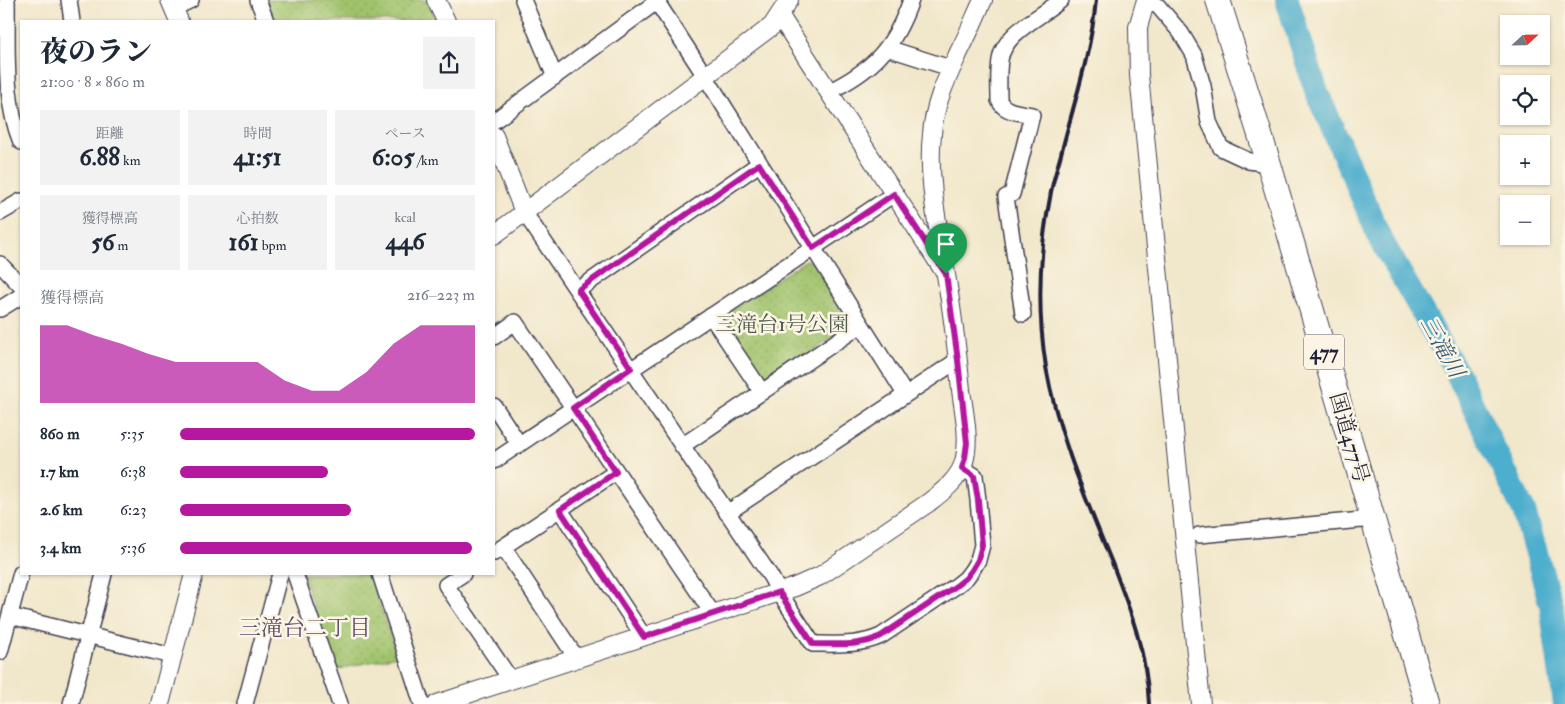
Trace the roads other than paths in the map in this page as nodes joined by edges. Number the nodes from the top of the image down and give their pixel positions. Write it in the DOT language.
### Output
graph roads {
  1 [pos="7,0"];
  2 [pos="69,0"];
  3 [pos="191,0"];
  4 [pos="258,0"];
  5 [pos="436,0"];
  6 [pos="523,0"];
  7 [pos="789,0"];
  8 [pos="911,0"];
  9 [pos="983,0"];
  10 [pos="1061,0"];
  11 [pos="1147,0"];
  12 [pos="1218,0"];
  13 [pos="658,1"];
  14 [pos="174,10"];
  15 [pos="780,16"];
  16 [pos="72,20"];
  17 [pos="266,20"];
  18 [pos="446,20"];
  19 [pos="887,48"];
  20 [pos="950,68"];
  21 [pos="705,76"];
  22 [pos="554,77"];
  23 [pos="828,92"];
  24 [pos="495,120"];
  25 [pos="20,139"];
  26 [pos="495,139"];
  27 [pos="759,164"];
  28 [pos="1269,164"];
  29 [pos="894,194"];
  30 [pos="20,202"];
  31 [pos="524,212"];
  32 [pos="0,213"];
  33 [pos="495,235"];
  34 [pos="813,248"];
  35 [pos="0,264"];
  36 [pos="946,274"];
  37 [pos="20,285"];
  38 [pos="578,290"];
  39 [pos="20,297"];
  40 [pos="0,309"];
  41 [pos="1023,314"];
  42 [pos="711,316"];
  43 [pos="861,325"];
  44 [pos="495,336"];
  45 [pos="958,360"];
  46 [pos="631,368"];
  47 [pos="762,392"];
  48 [pos="905,394"];
  49 [pos="495,408"];
  50 [pos="573,408"];
  51 [pos="519,444"];
  52 [pos="682,446"];
  53 [pos="495,460"];
  54 [pos="962,468"];
  55 [pos="616,472"];
  56 [pos="560,510"];
  57 [pos="727,513"];
  58 [pos="1373,519"];
  59 [pos="1199,535"];
  60 [pos="498,550"];
  61 [pos="20,575"];
  62 [pos="104,575"];
  63 [pos="194,575"];
  64 [pos="280,575"];
  65 [pos="295,575"];
  66 [pos="380,575"];
  67 [pos="461,575"];
  68 [pos="779,592"];
  69 [pos="713,614"];
  70 [pos="10,616"];
  71 [pos="89,635"];
  72 [pos="644,637"];
  73 [pos="0,652"];
  74 [pos="172,656"];
  75 [pos="577,659"];
  76 [pos="511,680"];
  77 [pos="71,704"];
  78 [pos="160,704"];
  79 [pos="245,704"];
  80 [pos="340,704"];
  81 [pos="422,704"];
  82 [pos="437,704"];
  83 [pos="1201,704"];
  84 [pos="1426,704"];
  1 -- 25 [label="street"];
  2 -- 16 [label="street"];
  3 -- 14 [label="street"];
  4 -- 17 [label="street"];
  5 -- 18 [label="street"];
  6 -- 22 [label="street"];
  7 -- 15 [label="street"];
  8 -- 19 [label="street"];
  9 -- 20 [label="street"];
  10 -- 41 [label="street"];
  11 -- 28 [label="street"];
  11 -- 83 [label="street"];
  12 -- 28 [label="highway, 国道477号 / 477"];
  13 -- 21 [label="street"];
  13 -- 22 [label="street"];
  15 -- 21 [label="street"];
  15 -- 23 [label="street"];
  19 -- 20 [label="street"];
  19 -- 23 [label="street"];
  20 -- 36 [label="street"];
  21 -- 27 [label="street"];
  21 -- 31 [label="street"];
  22 -- 24 [label="street"];
  23 -- 29 [label="street"];
  26 -- 31 [label="street"];
  27 -- 34 [label="street"];
  27 -- 38 [label="street"];
  28 -- 58 [label="highway, 国道477号 / 477"];
  29 -- 34 [label="street"];
  29 -- 36 [label="street"];
  30 -- 32 [label="street"];
  31 -- 33 [label="street"];
  31 -- 38 [label="street"];
  34 -- 42 [label="street"];
  34 -- 43 [label="street"];
  35 -- 37 [label="street"];
  36 -- 45 [label="street"];
  38 -- 46 [label="street"];
  39 -- 40 [label="street"];
  42 -- 46 [label="street"];
  42 -- 47 [label="street"];
  43 -- 47 [label="street"];
  43 -- 48 [label="street"];
  44 -- 50 [label="street"];
  45 -- 48 [label="street"];
  45 -- 54 [label="street"];
  46 -- 50 [label="street"];
  46 -- 52 [label="street"];
  47 -- 52 [label="street"];
  48 -- 57 [label="street"];
  49 -- 51 [label="street"];
  50 -- 51 [label="street"];
  50 -- 55 [label="street"];
  51 -- 53 [label="street"];
  52 -- 57 [label="street"];
  54 -- 68 [label="street"];
  54 -- 68 [label="street"];
  55 -- 56 [label="street"];
  55 -- 69 [label="street"];
  56 -- 60 [label="street"];
  56 -- 72 [label="street"];
  57 -- 68 [label="street"];
  58 -- 59 [label="street"];
  58 -- 84 [label="highway, 国道477号 / 477"];
  60 -- 75 [label="street"];
  61 -- 70 [label="street"];
  62 -- 71 [label="street"];
  63 -- 74 [label="street"];
  64 -- 79 [label="street"];
  65 -- 80 [label="street"];
  66 -- 81 [label="street"];
  67 -- 76 [label="street"];
  68 -- 69 [label="street"];
  69 -- 72 [label="street"];
  70 -- 71 [label="street"];
  70 -- 73 [label="street"];
  71 -- 74 [label="street"];
  71 -- 77 [label="street"];
  72 -- 75 [label="street"];
  74 -- 78 [label="street"];
  75 -- 76 [label="street"];
  76 -- 82 [label="street"];
}
